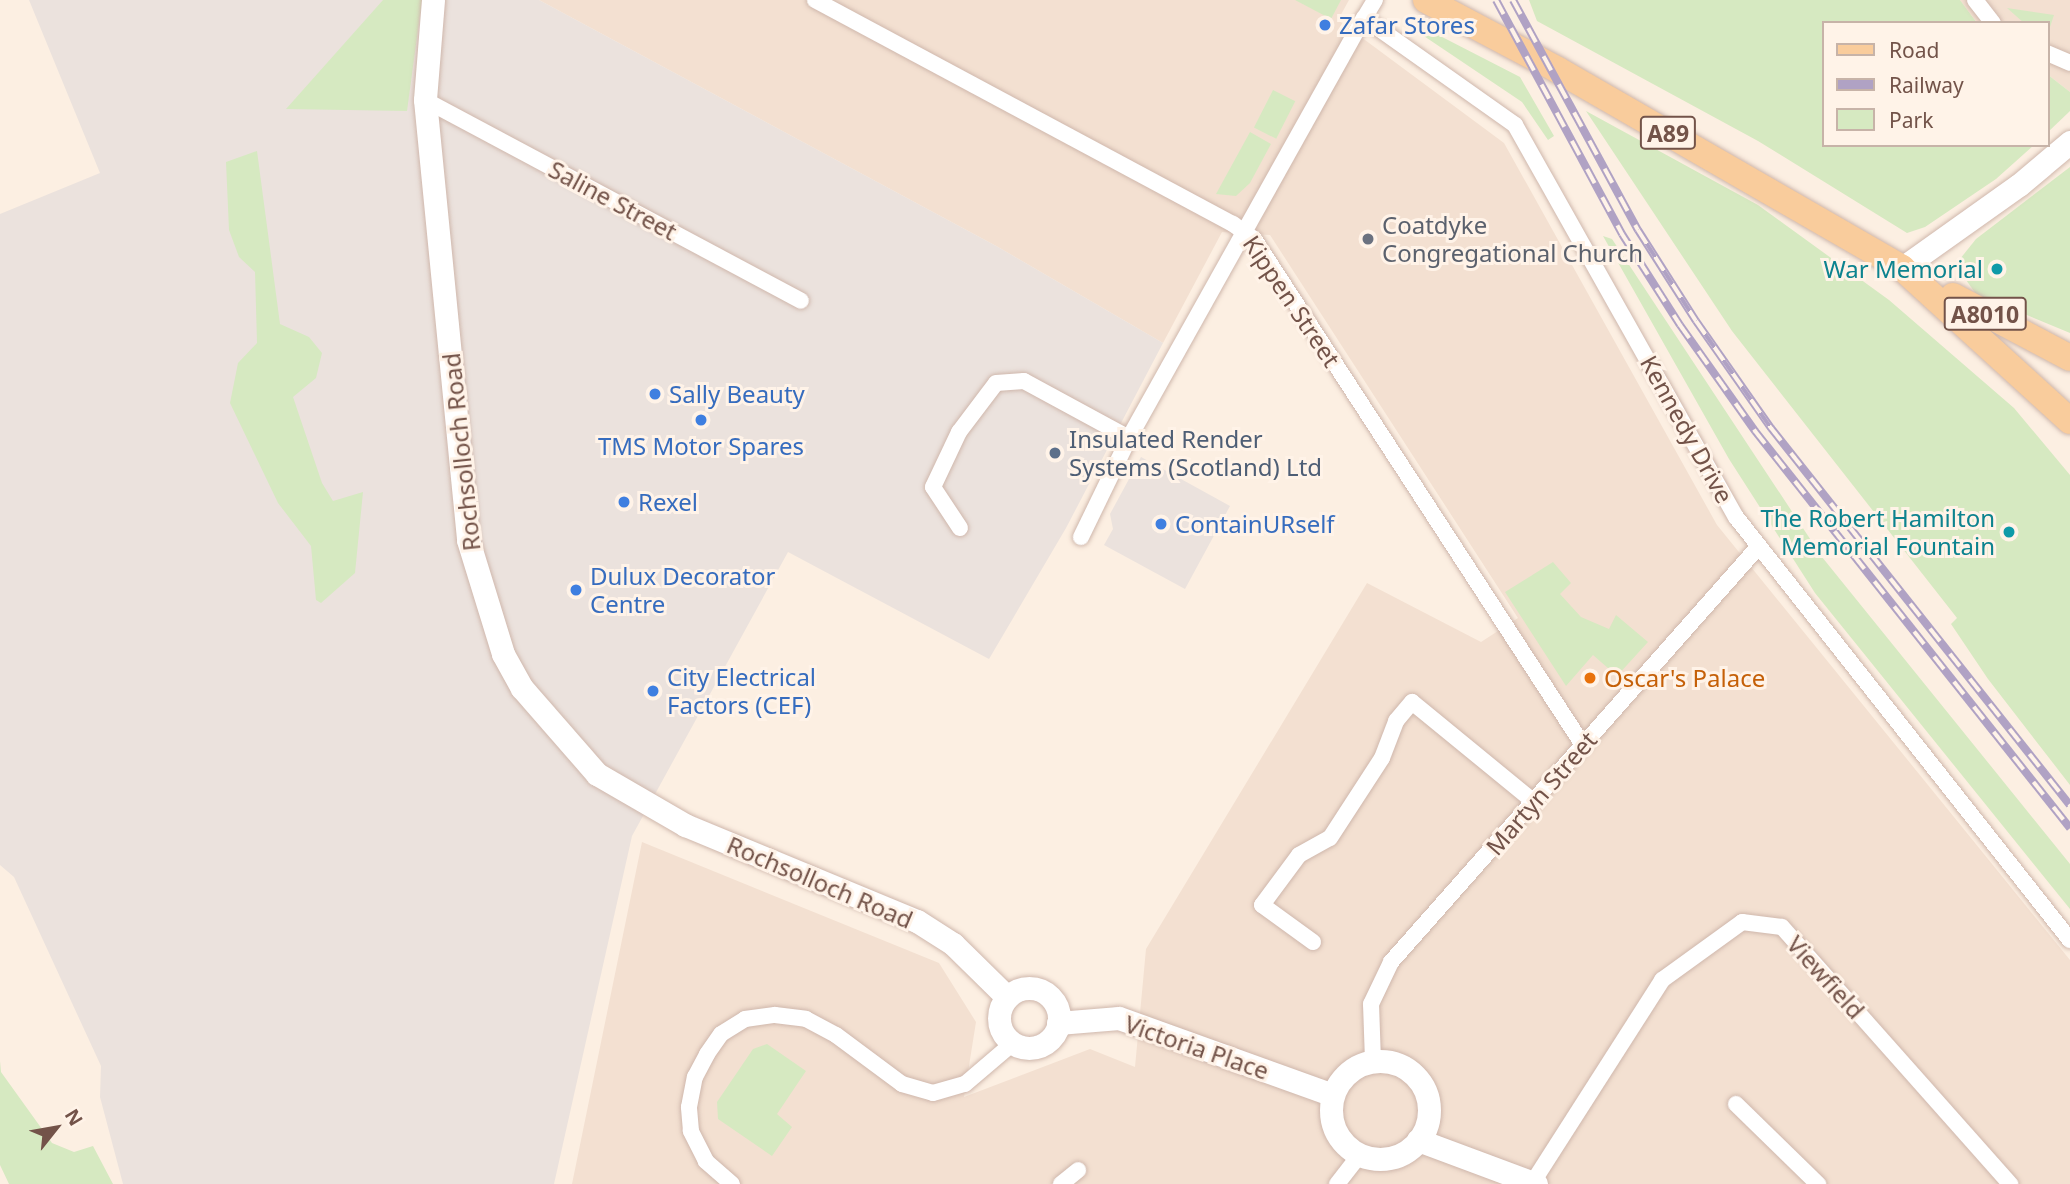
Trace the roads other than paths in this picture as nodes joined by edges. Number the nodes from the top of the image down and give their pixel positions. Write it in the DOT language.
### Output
graph roads {
  1 [pos="433,0"];
  2 [pos="815,0"];
  3 [pos="1375,0"];
  4 [pos="1975,0"];
  5 [pos="1428,1"];
  6 [pos="1364,18"];
  7 [pos="1991,21"];
  8 [pos="2049,54"];
  9 [pos="2070,63"];
  10 [pos="425,100"];
  11 [pos="2070,142"];
  12 [pos="1244,230"];
  13 [pos="1902,268"];
  14 [pos="801,300"];
  15 [pos="2070,358"];
  16 [pos="2066,409"];
  17 [pos="1129,438"];
  18 [pos="960,528"];
  19 [pos="1080,537"];
  20 [pos="1759,546"];
  21 [pos="1583,744"];
  22 [pos="1534,802"];
  23 [pos="2070,940"];
  24 [pos="1312,942"];
  25 [pos="1007,997"];
  26 [pos="1058,1023"];
  27 [pos="1013,1043"];
  28 [pos="1373,1061"];
  29 [pos="1333,1095"];
  30 [pos="1736,1104"];
  31 [pos="1419,1140"];
  32 [pos="1360,1155"];
  33 [pos="1078,1170"];
  34 [pos="1535,1183"];
  35 [pos="732,1184"];
  36 [pos="1061,1184"];
  37 [pos="1337,1184"];
  38 [pos="1818,1184"];
  39 [pos="2010,1184"];
  1 -- 10 [label="street, Rochsolloch Road"];
  2 -- 12 [label="street, Kippen Street"];
  3 -- 6 [label="street"];
  4 -- 7 [label="street"];
  5 -- 13 [label="main road, A89"];
  6 -- 12 [label="street"];
  6 -- 20 [label="street, Kennedy Drive"];
  8 -- 9 [label="street"];
  10 -- 14 [label="street, Saline Street"];
  10 -- 25 [label="street, Rochsolloch Road"];
  11 -- 13 [label="street"];
  12 -- 17 [label="street"];
  12 -- 21 [label="street, Kippen Street"];
  13 -- 15 [label="main road, A8010"];
  13 -- 16 [label="main road, A89"];
  17 -- 18 [label="street"];
  17 -- 19 [label="street"];
  20 -- 21 [label="street, Martyn Street"];
  20 -- 23 [label="street, Kennedy Drive"];
  21 -- 22 [label="street, Martyn Street"];
  22 -- 24 [label="street"];
  22 -- 28 [label="street, Martyn Street"];
  25 -- 26 [label="street"];
  25 -- 27 [label="street"];
  26 -- 27 [label="street"];
  26 -- 29 [label="street, Victoria Place"];
  27 -- 35 [label="street"];
  28 -- 29 [label="street"];
  28 -- 31 [label="street"];
  29 -- 32 [label="street"];
  30 -- 38 [label="street"];
  31 -- 32 [label="street"];
  31 -- 34 [label="street"];
  32 -- 37 [label="street"];
  33 -- 36 [label="street"];
  34 -- 39 [label="street, Viewfield"];
}
